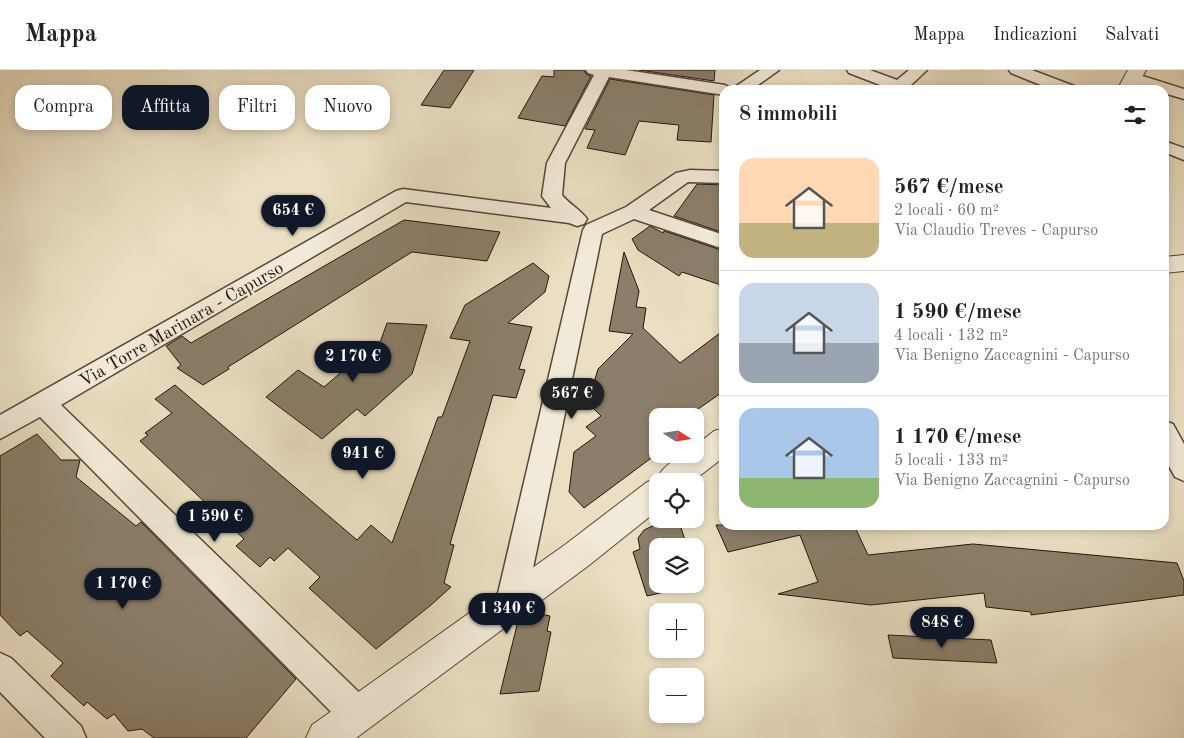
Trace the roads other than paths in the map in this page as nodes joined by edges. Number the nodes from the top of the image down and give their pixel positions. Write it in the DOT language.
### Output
graph roads {
  1 [pos="771,70"];
  2 [pos="856,70"];
  3 [pos="919,70"];
  4 [pos="1017,70"];
  5 [pos="601,71"];
  6 [pos="688,77"];
  7 [pos="1132,79"];
  8 [pos="748,85"];
  9 [pos="892,85"];
  10 [pos="906,85"];
  11 [pos="1055,85"];
  12 [pos="1153,85"];
  13 [pos="719,88"];
  14 [pos="1169,90"];
  15 [pos="1184,94"];
  16 [pos="1169,148"];
  17 [pos="1184,154"];
  18 [pos="719,177"];
  19 [pos="634,212"];
  20 [pos="584,223"];
  21 [pos="719,240"];
  22 [pos="1184,263"];
  23 [pos="1169,264"];
  24 [pos="42,404"];
  25 [pos="0,428"];
  26 [pos="1169,441"];
  27 [pos="719,444"];
  28 [pos="1184,469"];
  29 [pos="681,473"];
  30 [pos="649,499"];
  31 [pos="511,602"];
  32 [pos="0,669"];
  33 [pos="357,714"];
  34 [pos="69,738"];
  35 [pos="325,738"];
  1 -- 8 [label="street"];
  2 -- 9 [label="street"];
  3 -- 10 [label="street"];
  4 -- 11 [label="street"];
  5 -- 6 [label="street"];
  5 -- 20 [label="street"];
  6 -- 13 [label="street"];
  7 -- 12 [label="street"];
  14 -- 15 [label="street"];
  16 -- 17 [label="street"];
  18 -- 19 [label="street"];
  19 -- 20 [label="street"];
  19 -- 21 [label="street"];
  20 -- 24 [label="street, Via Torre Marinara - Capurso"];
  20 -- 31 [label="street"];
  22 -- 23 [label="street"];
  24 -- 25 [label="street, Via Torre Marinara - Capurso"];
  24 -- 33 [label="street"];
  26 -- 28 [label="street"];
  27 -- 29 [label="street"];
  30 -- 31 [label="street"];
  31 -- 33 [label="street"];
  32 -- 34 [label="street"];
  33 -- 35 [label="street"];
}
